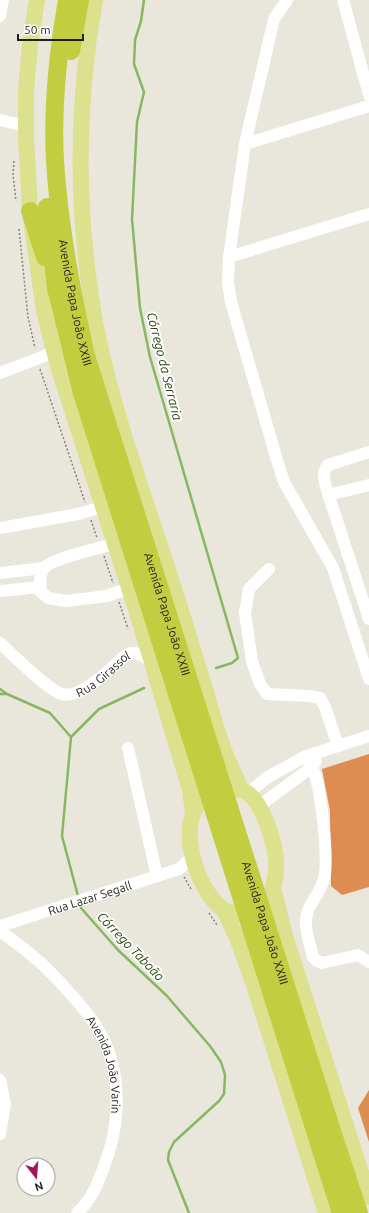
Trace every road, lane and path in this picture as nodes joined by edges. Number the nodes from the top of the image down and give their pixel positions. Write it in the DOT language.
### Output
graph roads {
  1 [pos="3,0"];
  2 [pos="37,0"];
  3 [pos="56,0"];
  4 [pos="67,0"];
  5 [pos="80,0"];
  6 [pos="95,0"];
  7 [pos="287,0"];
  8 [pos="343,0"];
  9 [pos="0,16"];
  10 [pos="369,96"];
  11 [pos="369,106"];
  12 [pos="0,120"];
  13 [pos="26,126"];
  14 [pos="245,144"];
  15 [pos="30,211"];
  16 [pos="369,214"];
  17 [pos="65,250"];
  18 [pos="229,256"];
  19 [pos="56,288"];
  20 [pos="55,352"];
  21 [pos="0,373"];
  22 [pos="369,452"];
  23 [pos="369,485"];
  24 [pos="328,495"];
  25 [pos="102,507"];
  26 [pos="0,528"];
  27 [pos="114,544"];
  28 [pos="44,568"];
  29 [pos="269,569"];
  30 [pos="0,573"];
  31 [pos="143,585"];
  32 [pos="40,587"];
  33 [pos="0,591"];
  34 [pos="368,613"];
  35 [pos="349,616"];
  36 [pos="0,643"];
  37 [pos="151,661"];
  38 [pos="369,679"];
  39 [pos="369,736"];
  40 [pos="338,746"];
  41 [pos="128,748"];
  42 [pos="308,762"];
  43 [pos="245,791"];
  44 [pos="259,806"];
  45 [pos="193,813"];
  46 [pos="195,865"];
  47 [pos="157,876"];
  48 [pos="273,888"];
  49 [pos="224,910"];
  50 [pos="5,924"];
  51 [pos="0,931"];
  52 [pos="15,942"];
  53 [pos="369,962"];
  54 [pos="0,1080"];
  55 [pos="323,1130"];
  56 [pos="0,1134"];
  57 [pos="369,1197"];
  58 [pos="83,1210"];
  59 [pos="326,1213"];
  60 [pos="341,1213"];
  61 [pos="359,1213"];
  1 -- 9 [label="street"];
  2 -- 13 [label="main road, Avenida Papa João XXIII"];
  3 -- 19 [label="highway, Avenida Papa João XXIII"];
  4 -- 17 [label="highway, Avenida Papa João XXIII"];
  5 -- 17 [label="highway"];
  6 -- 43 [label="main road, Avenida Papa João XXIII"];
  7 -- 14 [label="street"];
  8 -- 10 [label="street"];
  11 -- 14 [label="street"];
  12 -- 13 [label="street"];
  13 -- 15 [label="main road, Avenida Papa João XXIII"];
  14 -- 18 [label="street"];
  15 -- 19 [label="highway"];
  15 -- 20 [label="main road, Avenida Papa João XXIII"];
  16 -- 18 [label="street"];
  17 -- 31 [label="highway, Avenida Papa João XXIII"];
  18 -- 35 [label="street"];
  19 -- 31 [label="highway, Avenida Papa João XXIII"];
  20 -- 21 [label="street"];
  20 -- 25 [label="main road, Avenida Papa João XXIII"];
  22 -- 24 [label="street"];
  23 -- 24 [label="street"];
  24 -- 34 [label="street"];
  25 -- 26 [label="street"];
  25 -- 27 [label="main road, Avenida Papa João XXIII"];
  27 -- 28 [label="street"];
  27 -- 31 [label="main road, Avenida Papa João XXIII"];
  28 -- 30 [label="street"];
  28 -- 32 [label="street"];
  29 -- 40 [label="street"];
  31 -- 32 [label="street"];
  31 -- 37 [label="main road, Avenida Papa João XXIII"];
  31 -- 55 [label="highway, Avenida Papa João XXIII"];
  32 -- 33 [label="street"];
  34 -- 35 [label="street"];
  35 -- 38 [label="street"];
  36 -- 37 [label="street, Rua Girassol"];
  37 -- 45 [label="main road, Avenida Papa João XXIII"];
  39 -- 40 [label="street"];
  40 -- 42 [label="street"];
  41 -- 47 [label="street"];
  42 -- 43 [label="street"];
  42 -- 44 [label="street"];
  42 -- 53 [label="street"];
  43 -- 44 [label="main road"];
  43 -- 45 [label="main road"];
  44 -- 48 [label="main road"];
  45 -- 46 [label="main road"];
  46 -- 47 [label="street, Rua Lazar Segall"];
  46 -- 49 [label="main road"];
  47 -- 50 [label="street, Rua Lazar Segall"];
  48 -- 49 [label="main road"];
  48 -- 57 [label="main road, Avenida Papa João XXIII"];
  49 -- 59 [label="main road"];
  50 -- 52 [label="street"];
  51 -- 52 [label="street, Avenida João Varin"];
  52 -- 58 [label="street, Avenida João Varin"];
  54 -- 56 [label="street"];
  55 -- 60 [label="highway, Avenida Papa João XXIII"];
  55 -- 61 [label="highway, Avenida Papa João XXIII"];
}
